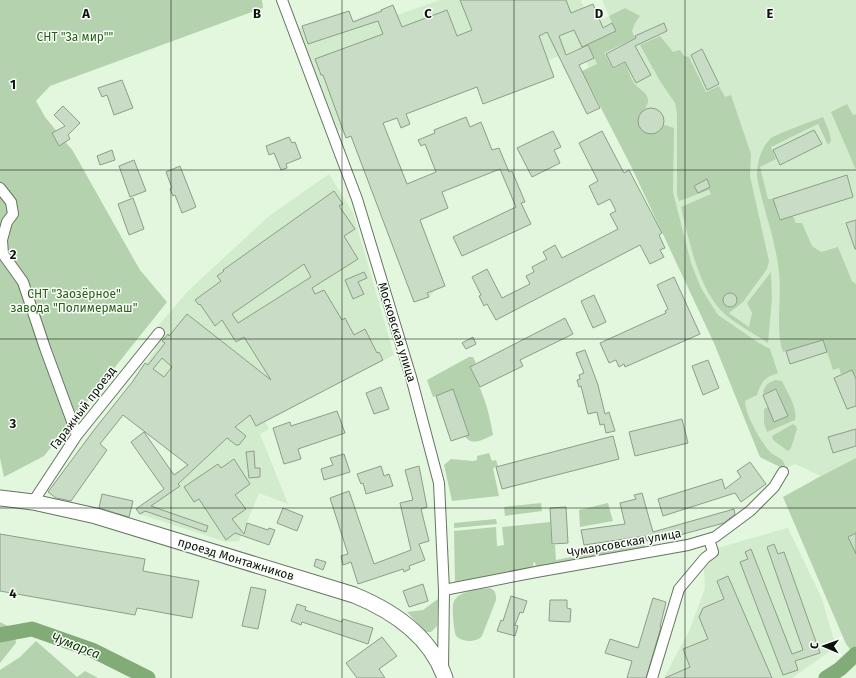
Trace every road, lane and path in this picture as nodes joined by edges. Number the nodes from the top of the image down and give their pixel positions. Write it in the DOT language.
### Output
graph roads {
  1 [pos="282,0"];
  2 [pos="0,188"];
  3 [pos="159,332"];
  4 [pos="77,435"];
  5 [pos="783,472"];
  6 [pos="0,498"];
  7 [pos="33,502"];
  8 [pos="709,539"];
  9 [pos="444,590"];
  10 [pos="444,675"];
  11 [pos="652,678"];
  1 -- 9 [label="street, Московская улица"];
  2 -- 4 [label="street"];
  3 -- 4 [label="street, Гаражный проезд"];
  4 -- 7 [label="street, Гаражный проезд"];
  5 -- 8 [label="street, Чумарсовская улица"];
  6 -- 7 [label="main road, проезд Монтажников"];
  7 -- 10 [label="main road, проезд Монтажников"];
  8 -- 9 [label="street, Чумарсовская улица"];
  8 -- 11 [label="street"];
  9 -- 10 [label="street, Московская улица"];
}
